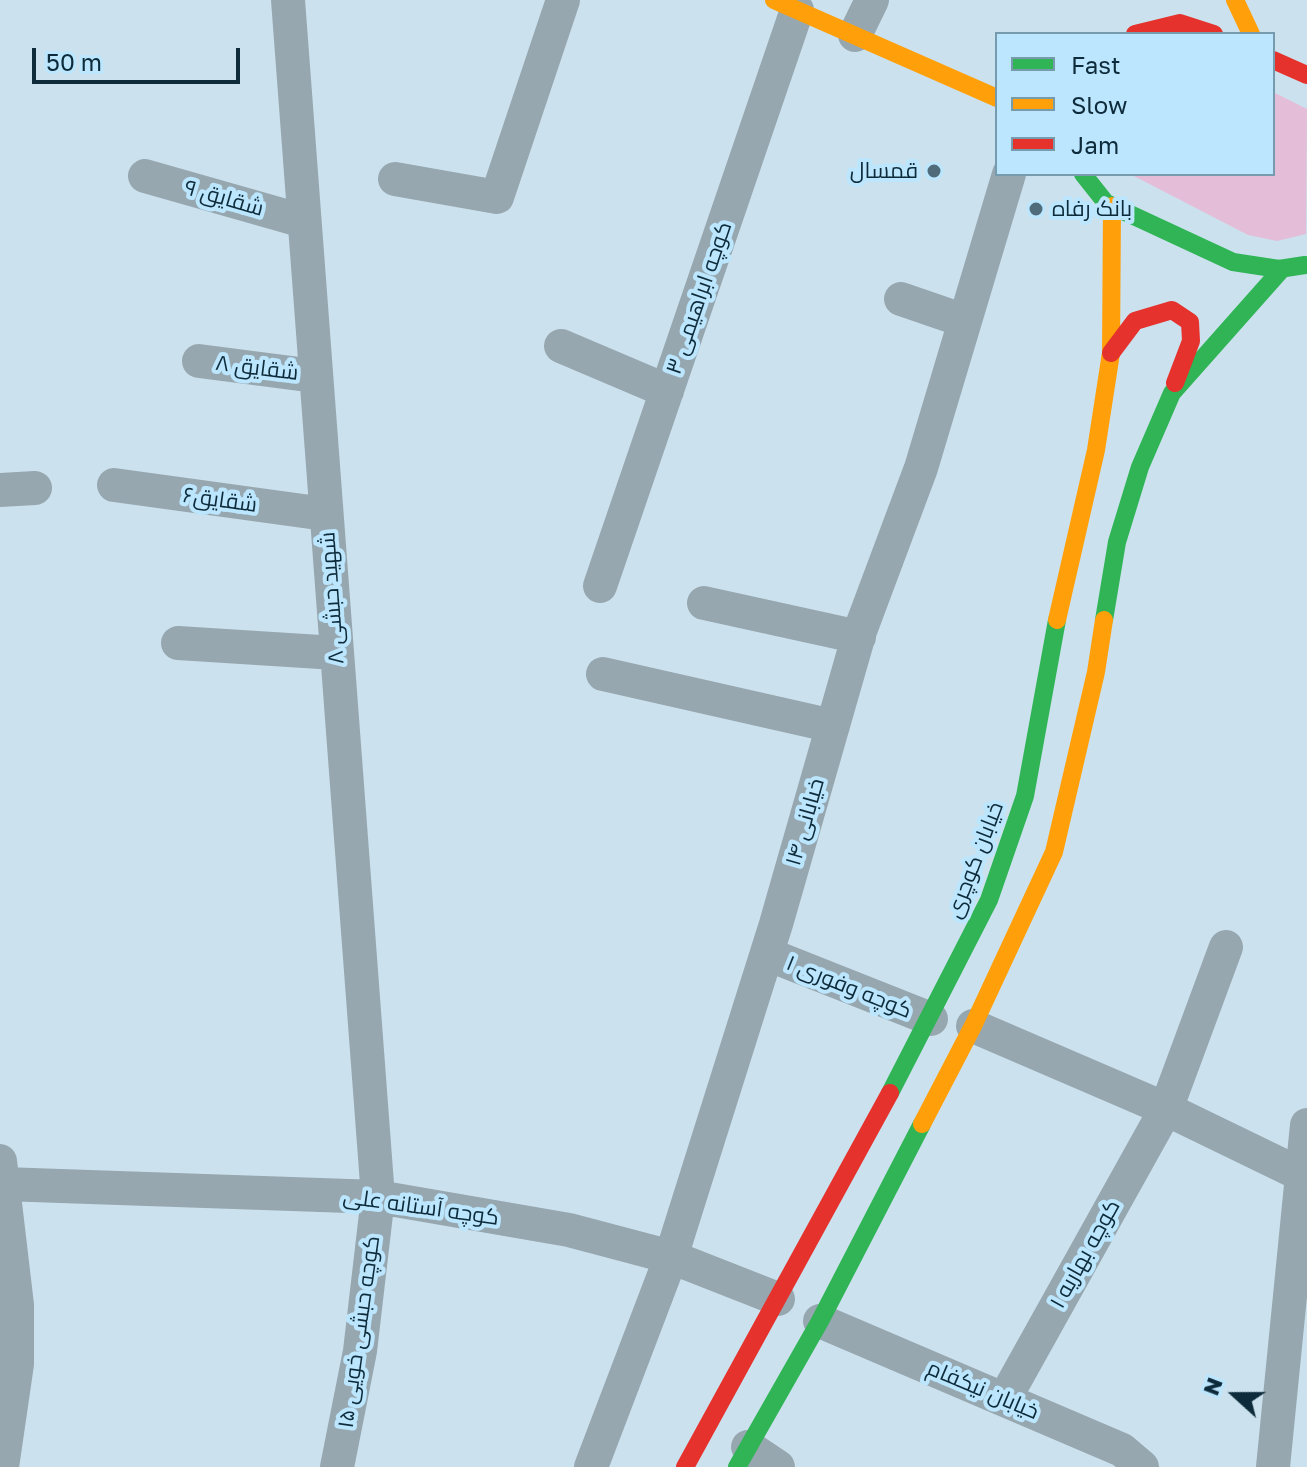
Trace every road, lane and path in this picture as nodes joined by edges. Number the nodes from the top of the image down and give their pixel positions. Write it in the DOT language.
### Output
graph roads {
  1 [pos="288,0"];
  2 [pos="563,0"];
  3 [pos="872,0"];
  4 [pos="1235,0"];
  5 [pos="786,5"];
  6 [pos="1125,30"];
  7 [pos="1208,32"];
  8 [pos="1250,32"];
  9 [pos="855,35"];
  10 [pos="1275,61"];
  11 [pos="1307,75"];
  12 [pos="995,97"];
  13 [pos="145,176"];
  14 [pos="1008,176"];
  15 [pos="1085,176"];
  16 [pos="395,179"];
  17 [pos="1112,206"];
  18 [pos="303,221"];
  19 [pos="1307,265"];
  20 [pos="1282,269"];
  21 [pos="901,299"];
  22 [pos="965,321"];
  23 [pos="561,346"];
  24 [pos="1111,353"];
  25 [pos="199,361"];
  26 [pos="315,376"];
  27 [pos="667,391"];
  28 [pos="1172,393"];
  29 [pos="114,485"];
  30 [pos="35,488"];
  31 [pos="0,490"];
  32 [pos="325,514"];
  33 [pos="600,586"];
  34 [pos="704,603"];
  35 [pos="859,637"];
  36 [pos="178,643"];
  37 [pos="336,653"];
  38 [pos="603,674"];
  39 [pos="833,726"];
  40 [pos="1226,947"];
  41 [pos="767,954"];
  42 [pos="931,1019"];
  43 [pos="973,1026"];
  44 [pos="1166,1109"];
  45 [pos="1307,1125"];
  46 [pos="2,1172"];
  47 [pos="1304,1173"];
  48 [pos="378,1197"];
  49 [pos="5,1236"];
  50 [pos="671,1257"];
  51 [pos="778,1299"];
  52 [pos="820,1321"];
  53 [pos="1294,1388"];
  54 [pos="1005,1398"];
  55 [pos="742,1457"];
  56 [pos="2,1467"];
  57 [pos="337,1467"];
  58 [pos="591,1467"];
  59 [pos="685,1467"];
  60 [pos="778,1467"];
  61 [pos="1142,1467"];
  62 [pos="1273,1467"];
  1 -- 18 [label="street, شهید حبشی ۸"];
  2 -- 16 [label="street"];
  3 -- 9 [label="street"];
  4 -- 8 [label="main road"];
  5 -- 9 [label="main road"];
  5 -- 27 [label="street, کوچه ابراهیمی ۳"];
  6 -- 7 [label="main road"];
  9 -- 12 [label="main road"];
  10 -- 11 [label="main road"];
  13 -- 18 [label="street, شقایق ۹"];
  14 -- 22 [label="street, خیابانی ۱۴"];
  15 -- 17 [label="main road"];
  17 -- 20 [label="main road"];
  17 -- 24 [label="main road, خیابان کوچری"];
  18 -- 26 [label="street, شهید حبشی ۸"];
  19 -- 20 [label="main road"];
  20 -- 28 [label="main road"];
  21 -- 22 [label="street"];
  22 -- 35 [label="street, خیابانی ۱۴"];
  23 -- 27 [label="street"];
  24 -- 28 [label="main road"];
  24 -- 42 [label="main road, خیابان کوچری"];
  25 -- 26 [label="street, شقایق ۸"];
  26 -- 32 [label="street, شهید حبشی ۸"];
  27 -- 33 [label="street, کوچه ابراهیمی ۳"];
  28 -- 43 [label="main road"];
  29 -- 32 [label="street, شقایق۶"];
  30 -- 31 [label="street"];
  32 -- 37 [label="street, شهید حبشی ۸"];
  34 -- 35 [label="street"];
  35 -- 39 [label="street, خیابانی ۱۴"];
  36 -- 37 [label="street"];
  37 -- 48 [label="street, شهید حبشی ۸"];
  38 -- 39 [label="street"];
  39 -- 41 [label="street, خیابانی ۱۴"];
  40 -- 44 [label="street, کوچه بهاریه ۱"];
  41 -- 42 [label="street, کوچه وفوری ۱"];
  41 -- 50 [label="street, خیابانی ۱۴"];
  42 -- 51 [label="main road, خیابان کوچری"];
  43 -- 44 [label="street"];
  43 -- 52 [label="main road"];
  44 -- 47 [label="street"];
  44 -- 54 [label="street, کوچه بهاریه ۱"];
  45 -- 47 [label="street"];
  46 -- 48 [label="street, کوچه آستانه علی"];
  46 -- 49 [label="street"];
  47 -- 53 [label="street"];
  48 -- 50 [label="street, کوچه آستانه علی"];
  48 -- 57 [label="street, کوچه حبشی خویی ۱۵"];
  49 -- 56 [label="street"];
  50 -- 51 [label="street, کوچه آستانه علی"];
  50 -- 58 [label="street, خیابانی ۱۴"];
  51 -- 59 [label="main road, خیابان کوچری"];
  52 -- 54 [label="street, خیابان نیکفام"];
  52 -- 55 [label="main road"];
  53 -- 62 [label="street"];
  54 -- 61 [label="street, خیابان نیکفام"];
  55 -- 60 [label="street"];
}
